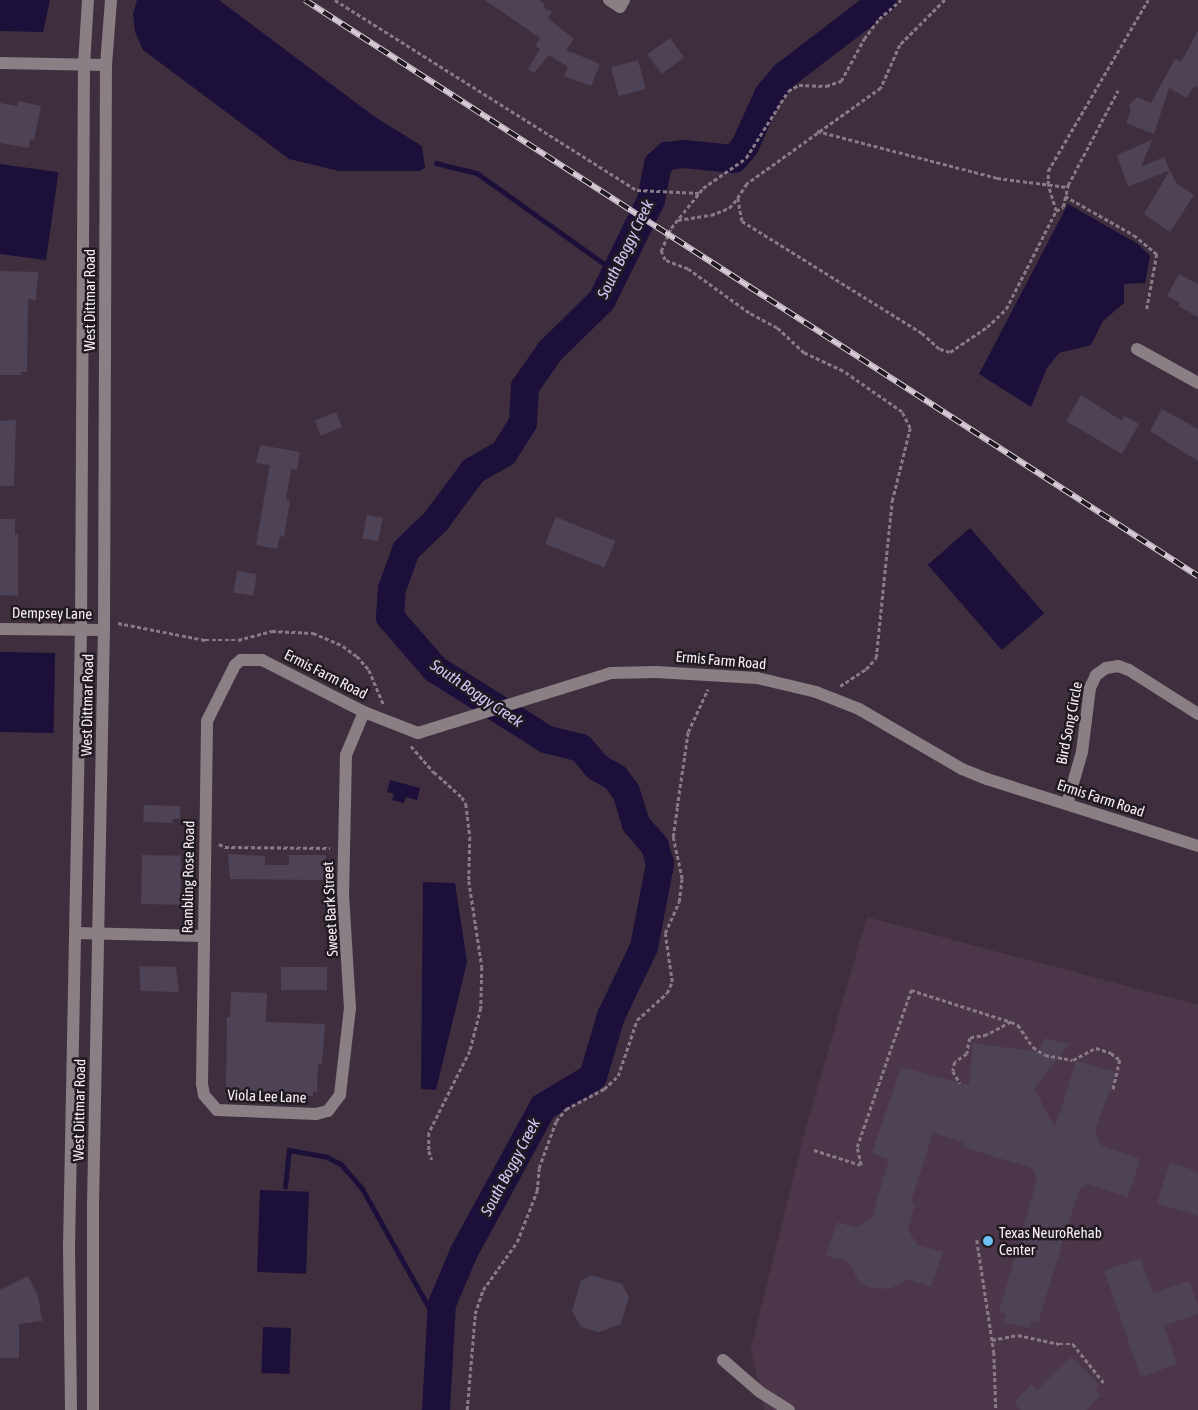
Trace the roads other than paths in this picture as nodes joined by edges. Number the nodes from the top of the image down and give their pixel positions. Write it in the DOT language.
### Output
graph roads {
  1 [pos="88,0"];
  2 [pos="111,0"];
  3 [pos="609,0"];
  4 [pos="624,0"];
  5 [pos="0,63"];
  6 [pos="84,65"];
  7 [pos="106,65"];
  8 [pos="1137,349"];
  9 [pos="1198,383"];
  10 [pos="0,629"];
  11 [pos="81,630"];
  12 [pos="104,630"];
  13 [pos="235,665"];
  14 [pos="364,712"];
  15 [pos="1198,714"];
  16 [pos="1067,804"];
  17 [pos="1198,846"];
  18 [pos="76,933"];
  19 [pos="99,934"];
  20 [pos="204,936"];
  21 [pos="204,1095"];
  22 [pos="334,1106"];
  23 [pos="723,1360"];
  24 [pos="71,1410"];
  25 [pos="93,1410"];
  26 [pos="789,1410"];
  1 -- 6 [label="street, West Dittmar Road"];
  2 -- 7 [label="street, West Dittmar Road"];
  3 -- 4 [label="street"];
  5 -- 6 [label="street"];
  6 -- 7 [label="street"];
  6 -- 11 [label="street, West Dittmar Road"];
  7 -- 12 [label="street, West Dittmar Road"];
  8 -- 9 [label="street"];
  10 -- 11 [label="street, Dempsey Lane"];
  11 -- 12 [label="street, Dempsey Lane"];
  11 -- 18 [label="street, West Dittmar Road"];
  12 -- 19 [label="street, West Dittmar Road"];
  13 -- 14 [label="street, Ermis Farm Road"];
  13 -- 20 [label="street, Rambling Rose Road"];
  14 -- 16 [label="street, Ermis Farm Road"];
  14 -- 22 [label="street, Sweet Bark Street"];
  15 -- 16 [label="street, Bird Song Circle"];
  16 -- 17 [label="street, Ermis Farm Road"];
  18 -- 19 [label="street"];
  18 -- 24 [label="street, West Dittmar Road"];
  19 -- 20 [label="street"];
  19 -- 25 [label="street, West Dittmar Road"];
  20 -- 21 [label="street, Rambling Rose Road"];
  21 -- 22 [label="street, Viola Lee Lane"];
  23 -- 26 [label="street"];
}
